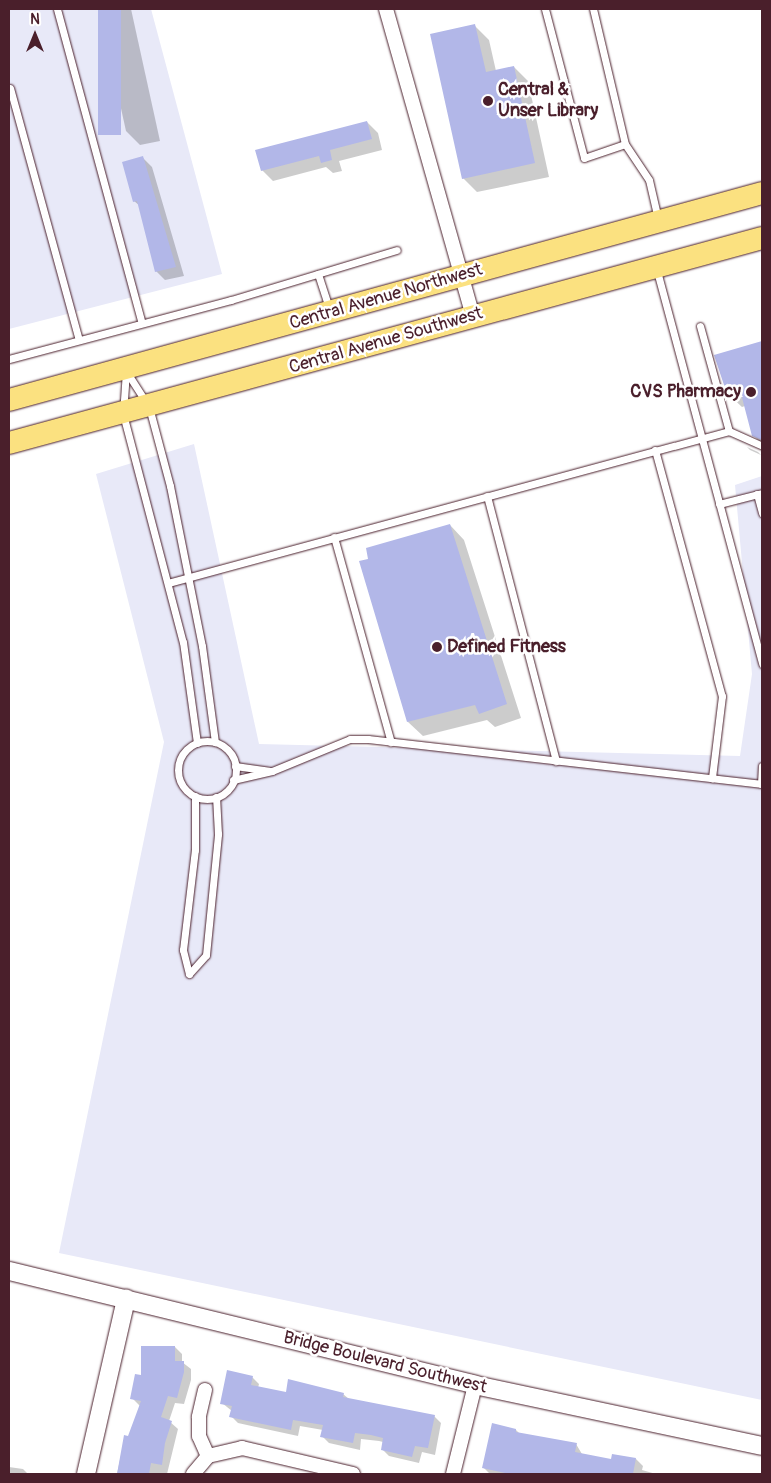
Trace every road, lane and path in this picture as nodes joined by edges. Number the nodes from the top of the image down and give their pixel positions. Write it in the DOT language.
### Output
graph roads {
  1 [pos="57,9"];
  2 [pos="386,9"];
  3 [pos="545,9"];
  4 [pos="593,9"];
  5 [pos="10,88"];
  6 [pos="625,144"];
  7 [pos="762,193"];
  8 [pos="659,220"];
  9 [pos="762,238"];
  10 [pos="397,250"];
  11 [pos="656,267"];
  12 [pos="318,274"];
  13 [pos="464,276"];
  14 [pos="331,313"];
  15 [pos="472,317"];
  16 [pos="142,323"];
  17 [pos="700,326"];
  18 [pos="79,340"];
  19 [pos="9,359"];
  20 [pos="126,371"];
  21 [pos="9,400"];
  22 [pos="149,408"];
  23 [pos="123,414"];
  24 [pos="729,430"];
  25 [pos="702,437"];
  26 [pos="9,443"];
  27 [pos="762,446"];
  28 [pos="654,450"];
  29 [pos="760,493"];
  30 [pos="487,496"];
  31 [pos="719,504"];
  32 [pos="762,513"];
  33 [pos="334,538"];
  34 [pos="189,577"];
  35 [pos="168,583"];
  36 [pos="760,650"];
  37 [pos="762,664"];
  38 [pos="197,742"];
  39 [pos="215,742"];
  40 [pos="391,742"];
  41 [pos="556,761"];
  42 [pos="235,766"];
  43 [pos="762,766"];
  44 [pos="272,771"];
  45 [pos="712,778"];
  46 [pos="233,780"];
  47 [pos="762,784"];
  48 [pos="196,796"];
  49 [pos="216,797"];
  50 [pos="9,1271"];
  51 [pos="126,1299"];
  52 [pos="475,1386"];
  53 [pos="205,1390"];
  54 [pos="762,1446"];
  55 [pos="208,1456"];
  56 [pos="86,1474"];
  57 [pos="193,1474"];
  58 [pos="353,1474"];
  59 [pos="453,1474"];
  1 -- 16 [label="lane"];
  2 -- 13 [label="street"];
  3 -- 6 [label="lane"];
  4 -- 6 [label="lane"];
  5 -- 18 [label="lane"];
  6 -- 8 [label="lane"];
  7 -- 8 [label="main road, Central Avenue Northwest"];
  8 -- 13 [label="main road, Central Avenue Northwest"];
  9 -- 11 [label="main road, Central Avenue Southwest"];
  10 -- 12 [label="lane"];
  11 -- 15 [label="main road, Central Avenue Southwest"];
  11 -- 25 [label="lane"];
  12 -- 14 [label="lane"];
  12 -- 16 [label="lane"];
  13 -- 14 [label="main road, Central Avenue Northwest"];
  13 -- 15 [label="street"];
  14 -- 20 [label="main road, Central Avenue Northwest"];
  15 -- 22 [label="main road, Central Avenue Southwest"];
  16 -- 18 [label="lane"];
  17 -- 24 [label="lane"];
  18 -- 19 [label="lane"];
  20 -- 21 [label="main road, Central Avenue Northwest"];
  20 -- 22 [label="lane"];
  20 -- 23 [label="lane"];
  22 -- 23 [label="main road, Central Avenue Southwest"];
  22 -- 34 [label="lane"];
  23 -- 26 [label="main road, Central Avenue Southwest"];
  23 -- 35 [label="lane"];
  24 -- 25 [label="lane"];
  24 -- 27 [label="lane"];
  25 -- 28 [label="lane"];
  25 -- 31 [label="lane"];
  28 -- 30 [label="lane"];
  28 -- 45 [label="lane"];
  29 -- 31 [label="lane"];
  29 -- 32 [label="lane"];
  30 -- 33 [label="lane"];
  30 -- 41 [label="lane"];
  31 -- 36 [label="lane"];
  33 -- 34 [label="lane"];
  33 -- 40 [label="lane"];
  34 -- 35 [label="lane"];
  34 -- 39 [label="lane"];
  35 -- 38 [label="lane"];
  36 -- 37 [label="lane"];
  38 -- 39 [label="lane"];
  38 -- 48 [label="lane"];
  39 -- 42 [label="lane"];
  40 -- 41 [label="lane"];
  40 -- 44 [label="lane"];
  41 -- 45 [label="lane"];
  42 -- 44 [label="lane"];
  42 -- 46 [label="lane"];
  43 -- 47 [label="lane"];
  44 -- 46 [label="lane"];
  45 -- 47 [label="lane"];
  46 -- 49 [label="lane"];
  48 -- 49 [label="lane"];
  48 -- 49 [label="lane"];
  50 -- 51 [label="street, Bridge Boulevard Southwest"];
  51 -- 52 [label="street, Bridge Boulevard Southwest"];
  51 -- 56 [label="street"];
  52 -- 54 [label="street, Bridge Boulevard Southwest"];
  52 -- 59 [label="street"];
  53 -- 55 [label="street"];
  55 -- 57 [label="street"];
  55 -- 58 [label="street"];
}
